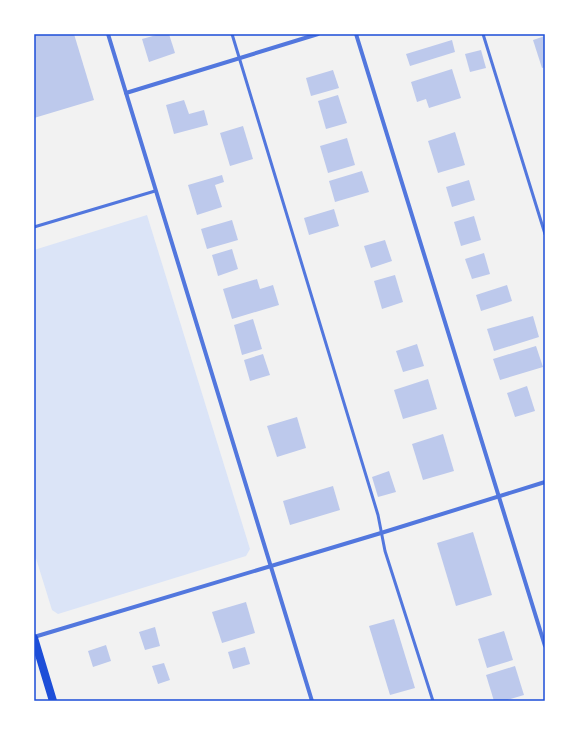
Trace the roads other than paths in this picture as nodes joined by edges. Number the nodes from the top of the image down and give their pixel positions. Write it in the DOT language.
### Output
graph roads {
  1 [pos="108,34"];
  2 [pos="232,34"];
  3 [pos="318,34"];
  4 [pos="356,34"];
  5 [pos="483,34"];
  6 [pos="239,58"];
  7 [pos="126,93"];
  8 [pos="155,191"];
  9 [pos="34,227"];
  10 [pos="545,234"];
  11 [pos="545,482"];
  12 [pos="499,496"];
  13 [pos="381,533"];
  14 [pos="271,565"];
  15 [pos="34,638"];
  16 [pos="545,646"];
  17 [pos="53,701"];
  18 [pos="312,701"];
  19 [pos="433,701"];
  1 -- 7 [label="street"];
  2 -- 6 [label="lane"];
  3 -- 6 [label="street"];
  4 -- 12 [label="street"];
  5 -- 10 [label="lane"];
  6 -- 7 [label="street"];
  6 -- 13 [label="lane"];
  7 -- 8 [label="street"];
  8 -- 9 [label="lane"];
  8 -- 14 [label="street"];
  11 -- 12 [label="street"];
  12 -- 13 [label="street"];
  12 -- 16 [label="street"];
  13 -- 14 [label="street"];
  13 -- 19 [label="lane"];
  14 -- 15 [label="street"];
  14 -- 18 [label="street"];
  15 -- 17 [label="main road"];
}
